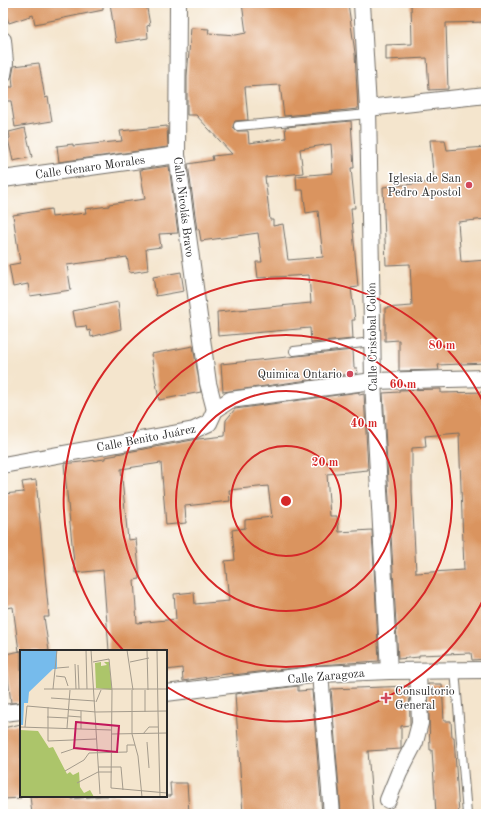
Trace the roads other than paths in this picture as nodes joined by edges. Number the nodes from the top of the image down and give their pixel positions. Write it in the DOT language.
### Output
graph roads {
  1 [pos="178,3"];
  2 [pos="362,3"];
  3 [pos="3,40"];
  4 [pos="3,75"];
  5 [pos="486,95"];
  6 [pos="368,111"];
  7 [pos="238,126"];
  8 [pos="177,155"];
  9 [pos="3,179"];
  10 [pos="372,342"];
  11 [pos="294,351"];
  12 [pos="486,378"];
  13 [pos="373,381"];
  14 [pos="215,410"];
  15 [pos="3,465"];
  16 [pos="455,670"];
  17 [pos="486,670"];
  18 [pos="389,671"];
  19 [pos="418,671"];
  20 [pos="320,674"];
  21 [pos="167,693"];
  22 [pos="20,711"];
  23 [pos="3,713"];
  24 [pos="388,800"];
  25 [pos="332,814"];
  26 [pos="467,814"];
  1 -- 8 [label="street, Calle Nicolás Bravo"];
  2 -- 6 [label="street, Calle Cristobal Colón"];
  3 -- 4 [label="street"];
  5 -- 6 [label="street"];
  6 -- 7 [label="lane"];
  6 -- 10 [label="street, Calle Cristobal Colón"];
  8 -- 9 [label="street, Calle Genaro Morales"];
  8 -- 14 [label="street, Calle Nicolás Bravo"];
  10 -- 11 [label="lane"];
  10 -- 13 [label="street, Calle Cristobal Colón"];
  12 -- 13 [label="street, Calle Benito Juárez"];
  13 -- 14 [label="street, Calle Benito Juárez"];
  13 -- 18 [label="street, Calle Cristobal Colón"];
  14 -- 15 [label="street, Calle Benito Juárez"];
  16 -- 17 [label="street, Calle Zaragoza"];
  16 -- 19 [label="street, Calle Zaragoza"];
  16 -- 26 [label="lane"];
  18 -- 19 [label="street, Calle Zaragoza"];
  18 -- 20 [label="street, Calle Zaragoza"];
  19 -- 24 [label="street"];
  20 -- 21 [label="street, Calle Zaragoza"];
  20 -- 25 [label="street"];
  22 -- 23 [label="street"];
}
